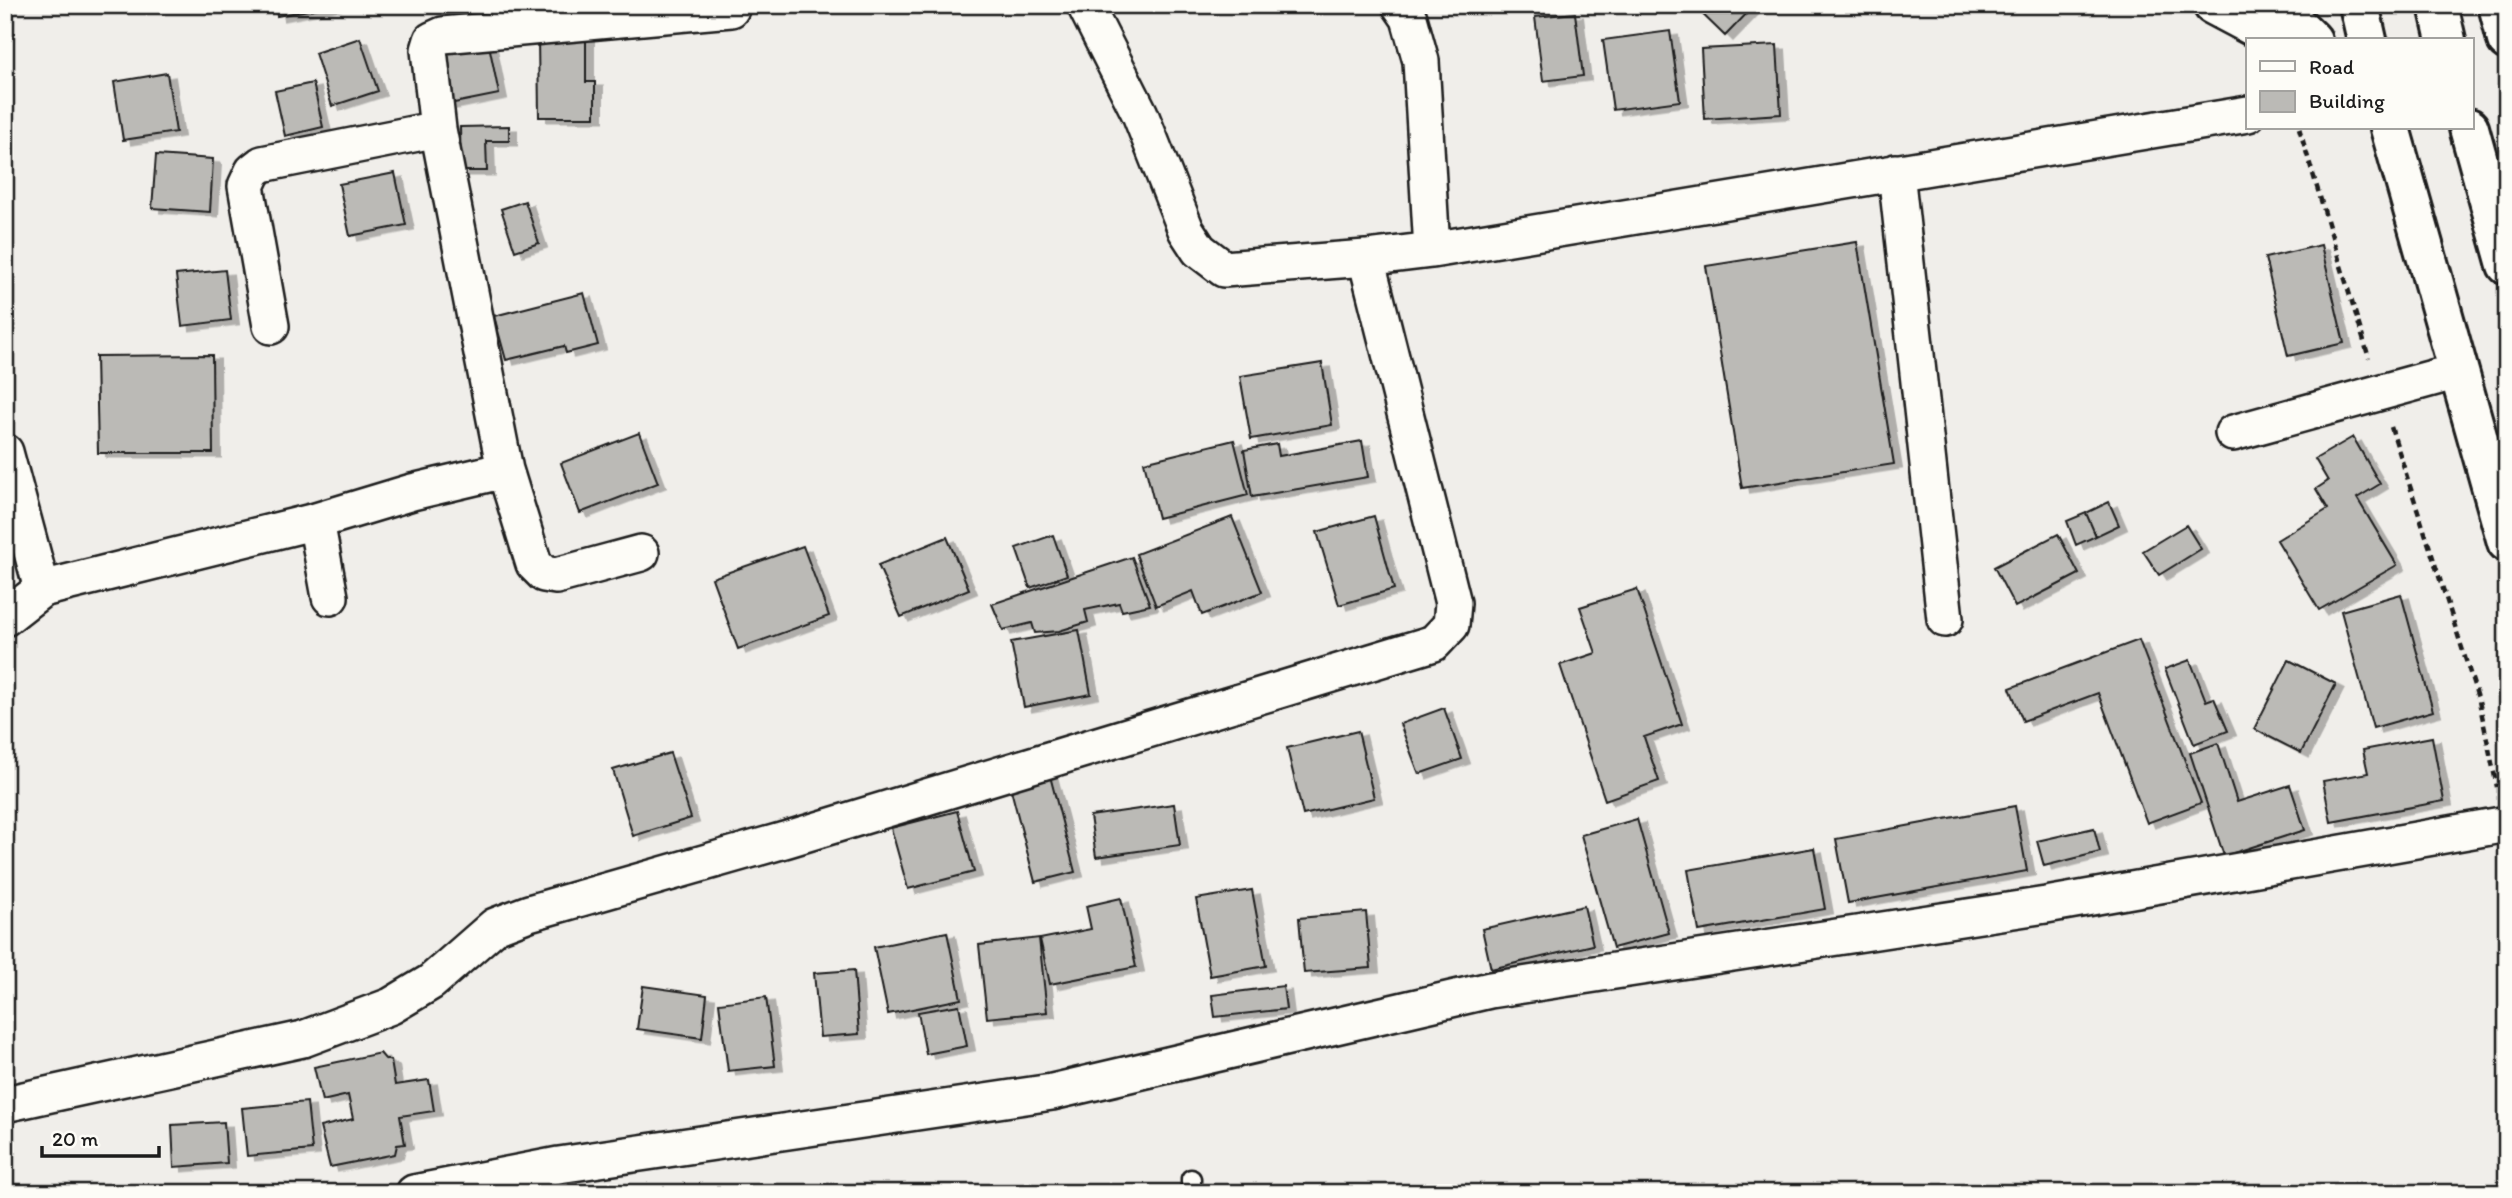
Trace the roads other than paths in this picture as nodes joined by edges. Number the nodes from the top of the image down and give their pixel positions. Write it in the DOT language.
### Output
graph roads {
  1 [pos="1086,5"];
  2 [pos="1400,5"];
  3 [pos="2213,5"];
  4 [pos="2359,5"];
  5 [pos="2438,5"];
  6 [pos="2498,5"];
  7 [pos="731,9"];
  8 [pos="2272,20"];
  9 [pos="2308,38"];
  10 [pos="2367,38"];
  11 [pos="2446,38"];
  12 [pos="2507,40"];
  13 [pos="2246,114"];
  14 [pos="438,129"];
  15 [pos="2391,130"];
  16 [pos="2470,130"];
  17 [pos="1896,172"];
  18 [pos="1432,250"];
  19 [pos="1366,258"];
  20 [pos="2507,265"];
  21 [pos="271,326"];
  22 [pos="2458,371"];
  23 [pos="2232,433"];
  24 [pos="5,452"];
  25 [pos="506,470"];
  26 [pos="316,521"];
  27 [pos="2507,542"];
  28 [pos="641,553"];
  29 [pos="42,589"];
  30 [pos="330,597"];
  31 [pos="5,618"];
  32 [pos="1945,619"];
  33 [pos="2506,824"];
  34 [pos="5,1104"];
  35 [pos="414,1193"];
  1 -- 19 [label="street"];
  2 -- 18 [label="street"];
  3 -- 8 [label="main road"];
  4 -- 10 [label="main road"];
  5 -- 11 [label="main road"];
  6 -- 12 [label="main road"];
  7 -- 14 [label="street"];
  8 -- 9 [label="main road"];
  13 -- 17 [label="street"];
  14 -- 21 [label="street"];
  14 -- 25 [label="street"];
  15 -- 22 [label="main road"];
  16 -- 20 [label="main road"];
  17 -- 18 [label="street"];
  17 -- 32 [label="street"];
  18 -- 19 [label="street"];
  19 -- 34 [label="street"];
  22 -- 23 [label="street"];
  22 -- 27 [label="main road"];
  24 -- 29 [label="street"];
  25 -- 26 [label="street"];
  25 -- 28 [label="street"];
  26 -- 29 [label="street"];
  26 -- 30 [label="street"];
  29 -- 31 [label="street"];
  33 -- 35 [label="street"];
}
